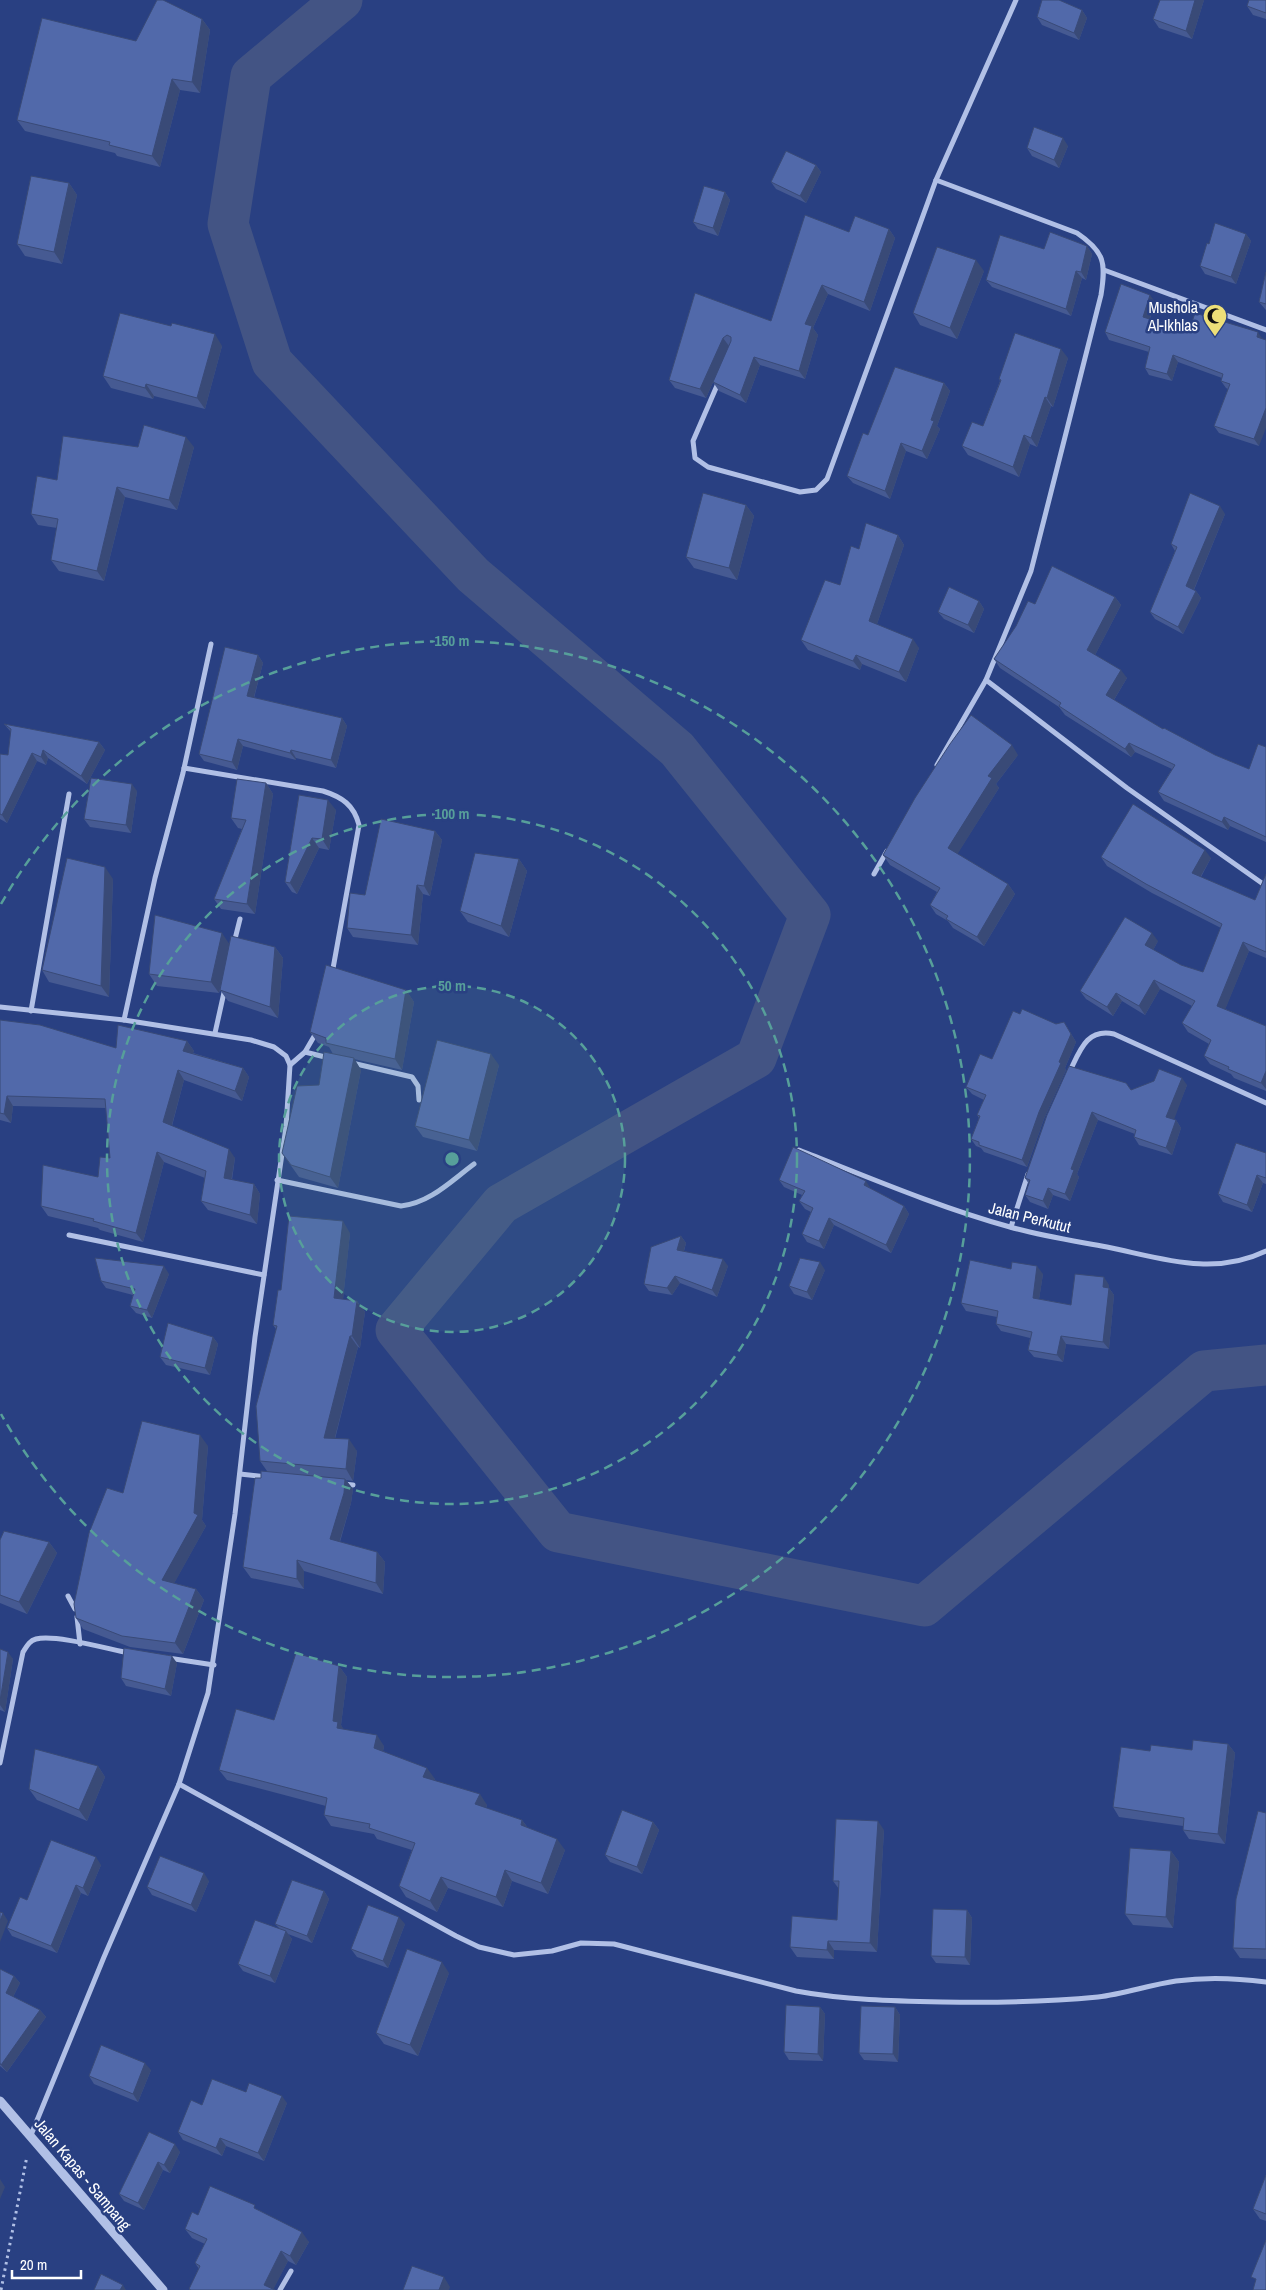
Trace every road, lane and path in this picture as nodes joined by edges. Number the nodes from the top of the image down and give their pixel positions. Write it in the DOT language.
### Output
graph roads {
  1 [pos="1016,0"];
  2 [pos="936,180"];
  3 [pos="1104,270"];
  4 [pos="1266,330"];
  5 [pos="722,374"];
  6 [pos="211,644"];
  7 [pos="986,680"];
  8 [pos="184,768"];
  9 [pos="932,773"];
  10 [pos="69,794"];
  11 [pos="888,849"];
  12 [pos="874,874"];
  13 [pos="1266,886"];
  14 [pos="240,919"];
  15 [pos="234,948"];
  16 [pos="329,985"];
  17 [pos="225,986"];
  18 [pos="0,1007"];
  19 [pos="32,1011"];
  20 [pos="124,1020"];
  21 [pos="317,1029"];
  22 [pos="215,1033"];
  23 [pos="306,1052"];
  24 [pos="332,1058"];
  25 [pos="341,1060"];
  26 [pos="290,1065"];
  27 [pos="1067,1079"];
  28 [pos="419,1100"];
  29 [pos="1266,1103"];
  30 [pos="796,1149"];
  31 [pos="474,1164"];
  32 [pos="1030,1168"];
  33 [pos="277,1180"];
  34 [pos="1011,1227"];
  35 [pos="69,1235"];
  36 [pos="1266,1251"];
  37 [pos="264,1275"];
  38 [pos="240,1474"];
  39 [pos="278,1478"];
  40 [pos="334,1483"];
  41 [pos="353,1484"];
  42 [pos="68,1596"];
  43 [pos="80,1644"];
  44 [pos="138,1654"];
  45 [pos="157,1657"];
  46 [pos="214,1665"];
  47 [pos="0,1763"];
  48 [pos="179,1784"];
  49 [pos="1266,1982"];
  50 [pos="0,2101"];
  51 [pos="31,2135"];
  52 [pos="291,2270"];
  53 [pos="2,2290"];
  54 [pos="163,2290"];
  55 [pos="280,2290"];
  1 -- 2 [label="street"];
  2 -- 3 [label="street"];
  2 -- 5 [label="street"];
  3 -- 4 [label="street"];
  3 -- 7 [label="street"];
  6 -- 8 [label="street"];
  7 -- 9 [label="street"];
  7 -- 13 [label="street"];
  8 -- 16 [label="street"];
  8 -- 20 [label="street"];
  10 -- 19 [label="street"];
  11 -- 12 [label="street"];
  14 -- 15 [label="street"];
  17 -- 22 [label="street"];
  18 -- 19 [label="street"];
  19 -- 20 [label="street"];
  20 -- 22 [label="street"];
  21 -- 23 [label="street"];
  22 -- 26 [label="street"];
  23 -- 24 [label="street"];
  23 -- 26 [label="street"];
  25 -- 28 [label="street"];
  26 -- 33 [label="street"];
  27 -- 29 [label="street"];
  30 -- 34 [label="street, Jalan Perkutut"];
  31 -- 33 [label="street"];
  32 -- 34 [label="street"];
  33 -- 37 [label="street"];
  34 -- 36 [label="street, Jalan Perkutut"];
  35 -- 37 [label="street"];
  37 -- 38 [label="street"];
  38 -- 39 [label="street"];
  38 -- 46 [label="street"];
  40 -- 41 [label="street"];
  42 -- 43 [label="street"];
  43 -- 44 [label="street"];
  43 -- 47 [label="street"];
  45 -- 46 [label="street"];
  46 -- 48 [label="street"];
  48 -- 49 [label="street"];
  48 -- 51 [label="street"];
  50 -- 51 [label="street, Jalan Kapas - Sampang"];
  51 -- 53 [label="path"];
  51 -- 54 [label="street, Jalan Kapas - Sampang"];
  52 -- 55 [label="street"];
}
